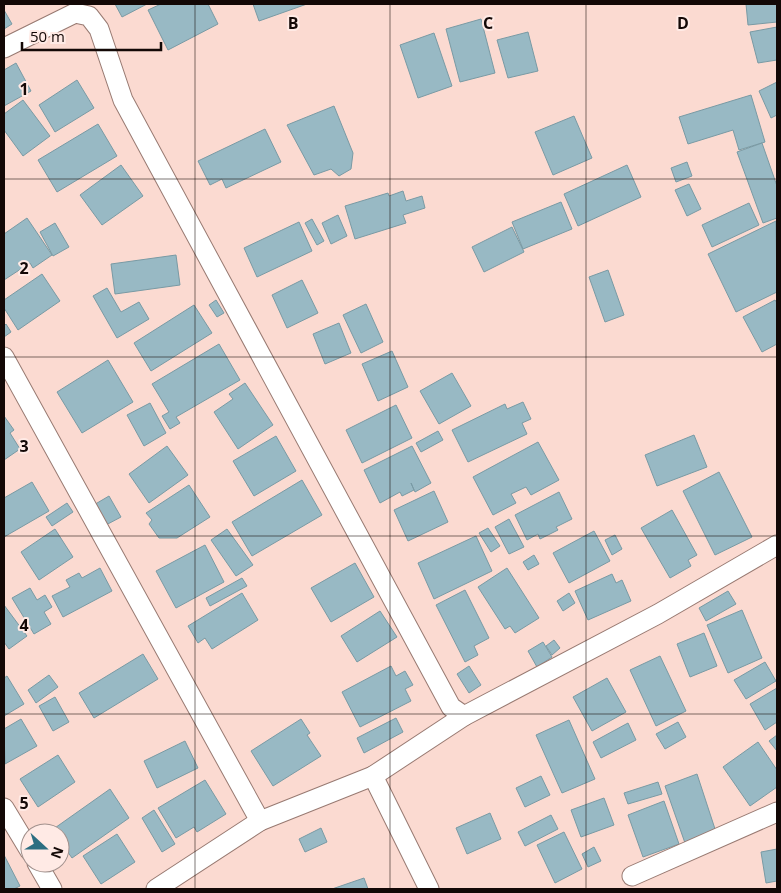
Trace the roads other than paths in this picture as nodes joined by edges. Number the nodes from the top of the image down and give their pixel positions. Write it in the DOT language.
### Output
graph roads {
  1 [pos="4,48"];
  2 [pos="4,357"];
  3 [pos="777,545"];
  4 [pos="464,716"];
  5 [pos="373,776"];
  6 [pos="4,808"];
  7 [pos="777,812"];
  8 [pos="260,821"];
  9 [pos="20,834"];
  10 [pos="43,873"];
  11 [pos="632,876"];
  12 [pos="52,889"];
  13 [pos="156,889"];
  14 [pos="429,889"];
  1 -- 4 [label="street"];
  2 -- 8 [label="street"];
  3 -- 4 [label="street"];
  4 -- 5 [label="street"];
  5 -- 8 [label="street"];
  5 -- 14 [label="street"];
  6 -- 9 [label="street"];
  7 -- 11 [label="street"];
  8 -- 13 [label="street"];
  10 -- 12 [label="street"];
}
